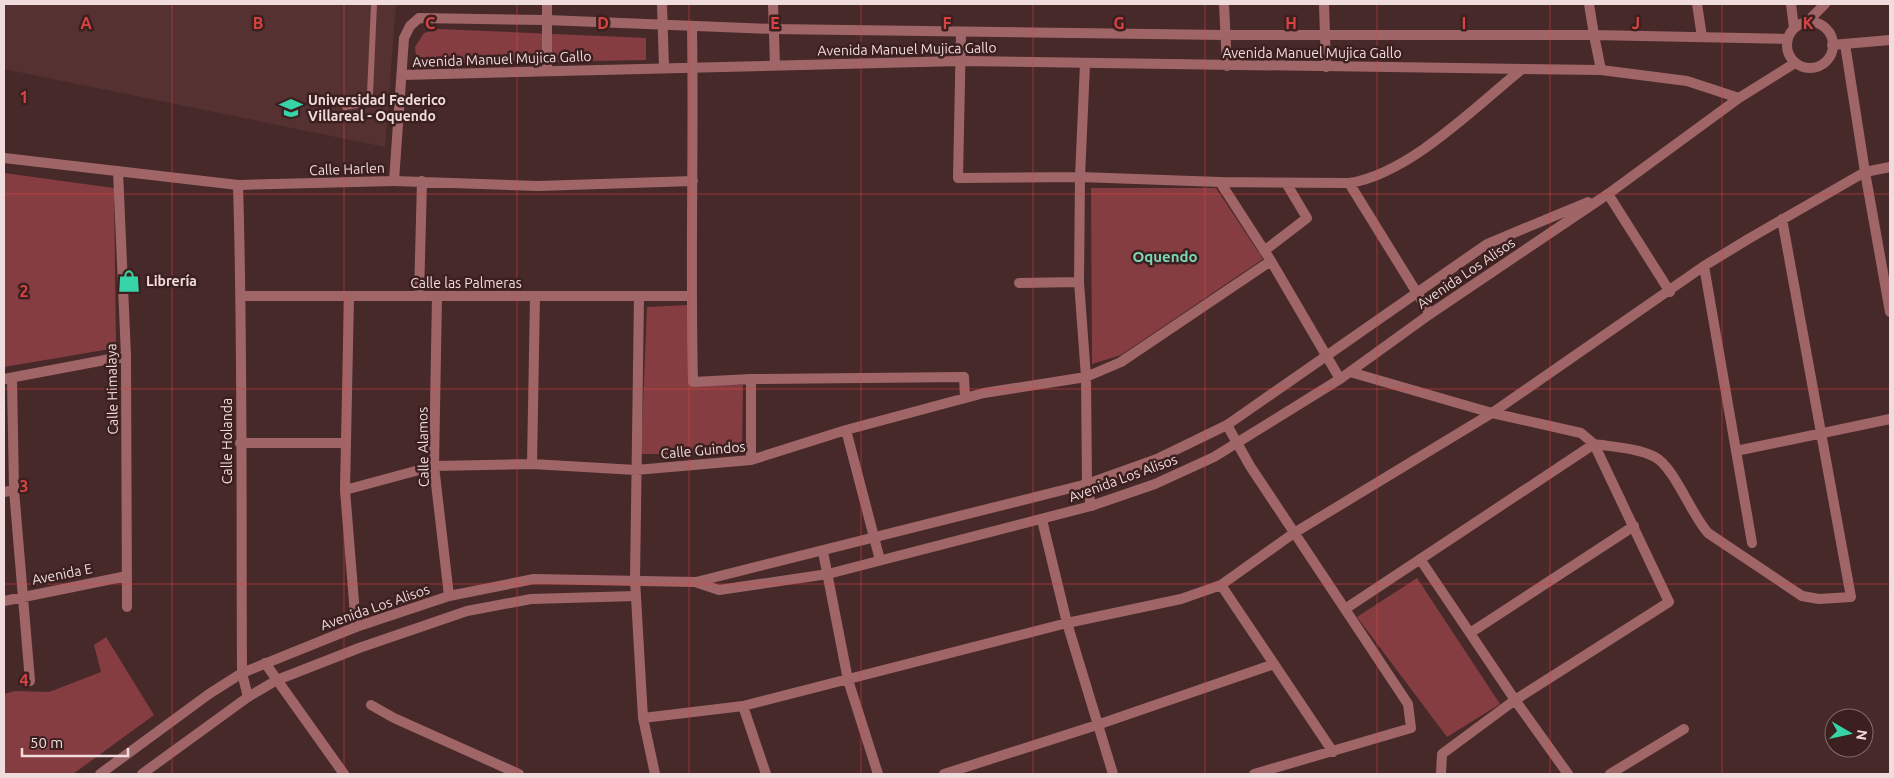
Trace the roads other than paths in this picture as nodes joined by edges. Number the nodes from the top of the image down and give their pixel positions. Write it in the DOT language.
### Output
graph roads {
  1 [pos="374,4"];
  2 [pos="547,4"];
  3 [pos="662,4"];
  4 [pos="774,4"];
  5 [pos="1224,4"];
  6 [pos="1324,4"];
  7 [pos="1589,4"];
  8 [pos="1697,4"];
  9 [pos="1791,4"];
  10 [pos="1825,4"];
  11 [pos="547,20"];
  12 [pos="1806,22"];
  13 [pos="662,25"];
  14 [pos="692,26"];
  15 [pos="1794,28"];
  16 [pos="773,29"];
  17 [pos="961,32"];
  18 [pos="1325,34"];
  19 [pos="1225,35"];
  20 [pos="1594,35"];
  21 [pos="1702,38"];
  22 [pos="1788,39"];
  23 [pos="1890,40"];
  24 [pos="1845,44"];
  25 [pos="1832,45"];
  26 [pos="960,61"];
  27 [pos="1795,63"];
  28 [pos="1085,64"];
  29 [pos="774,65"];
  30 [pos="1227,66"];
  31 [pos="693,67"];
  32 [pos="1326,67"];
  33 [pos="664,68"];
  34 [pos="1522,69"];
  35 [pos="1600,70"];
  36 [pos="547,71"];
  37 [pos="402,75"];
  38 [pos="1739,98"];
  39 [pos="345,107"];
  40 [pos="4,158"];
  41 [pos="1890,167"];
  42 [pos="118,172"];
  43 [pos="1864,172"];
  44 [pos="1080,177"];
  45 [pos="394,181"];
  46 [pos="422,181"];
  47 [pos="693,181"];
  48 [pos="1220,182"];
  49 [pos="1286,183"];
  50 [pos="1349,183"];
  51 [pos="238,185"];
  52 [pos="1608,194"];
  53 [pos="1782,219"];
  54 [pos="1264,251"];
  55 [pos="1271,262"];
  56 [pos="1704,266"];
  57 [pos="1887,273"];
  58 [pos="1079,282"];
  59 [pos="1019,283"];
  60 [pos="1670,292"];
  61 [pos="1417,294"];
  62 [pos="242,296"];
  63 [pos="349,296"];
  64 [pos="419,296"];
  65 [pos="437,296"];
  66 [pos="535,296"];
  67 [pos="639,296"];
  68 [pos="691,296"];
  69 [pos="1890,312"];
  70 [pos="1430,314"];
  71 [pos="126,356"];
  72 [pos="1327,358"];
  73 [pos="1350,372"];
  74 [pos="1086,377"];
  75 [pos="8,379"];
  76 [pos="751,379"];
  77 [pos="1340,379"];
  78 [pos="965,398"];
  79 [pos="1492,413"];
  80 [pos="1890,419"];
  81 [pos="1227,425"];
  82 [pos="846,430"];
  83 [pos="1822,433"];
  84 [pos="240,443"];
  85 [pos="346,443"];
  86 [pos="1237,444"];
  87 [pos="1594,444"];
  88 [pos="1736,451"];
  89 [pos="751,460"];
  90 [pos="532,464"];
  91 [pos="434,466"];
  92 [pos="636,470"];
  93 [pos="1086,484"];
  94 [pos="345,490"];
  95 [pos="9,491"];
  96 [pos="1090,506"];
  97 [pos="1042,520"];
  98 [pos="1634,526"];
  99 [pos="1294,533"];
  100 [pos="874,538"];
  101 [pos="1752,543"];
  102 [pos="823,552"];
  103 [pos="1420,559"];
  104 [pos="880,560"];
  105 [pos="828,574"];
  106 [pos="126,576"];
  107 [pos="634,580"];
  108 [pos="695,582"];
  109 [pos="1221,585"];
  110 [pos="23,596"];
  111 [pos="450,596"];
  112 [pos="636,596"];
  113 [pos="4,601"];
  114 [pos="127,606"];
  115 [pos="1345,609"];
  116 [pos="1067,623"];
  117 [pos="356,627"];
  118 [pos="1470,633"];
  119 [pos="265,663"];
  120 [pos="1274,664"];
  121 [pos="242,673"];
  122 [pos="277,680"];
  123 [pos="848,680"];
  124 [pos="30,681"];
  125 [pos="248,696"];
  126 [pos="1515,700"];
  127 [pos="371,705"];
  128 [pos="743,706"];
  129 [pos="643,718"];
  130 [pos="1097,725"];
  131 [pos="1684,729"];
  132 [pos="1333,752"];
  133 [pos="100,774"];
  134 [pos="142,774"];
  135 [pos="344,774"];
  136 [pos="519,774"];
  137 [pos="654,774"];
  138 [pos="766,774"];
  139 [pos="878,774"];
  140 [pos="944,774"];
  141 [pos="1113,774"];
  142 [pos="1254,774"];
  143 [pos="1441,774"];
  144 [pos="1568,774"];
  145 [pos="1610,774"];
  1 -- 39 [label="lane"];
  2 -- 11 [label="street"];
  3 -- 13 [label="street"];
  4 -- 16 [label="street"];
  5 -- 19 [label="street"];
  6 -- 18 [label="street"];
  7 -- 20 [label="street"];
  8 -- 21 [label="street"];
  9 -- 15 [label="street"];
  10 -- 12 [label="street"];
  11 -- 13 [label="street, Avenida Manuel Mujica Gallo"];
  11 -- 36 [label="street"];
  11 -- 37 [label="street, Avenida Manuel Mujica Gallo"];
  12 -- 15 [label="street"];
  12 -- 25 [label="street"];
  13 -- 14 [label="street, Avenida Manuel Mujica Gallo"];
  13 -- 33 [label="street"];
  14 -- 16 [label="street, Avenida Manuel Mujica Gallo"];
  14 -- 31 [label="street"];
  15 -- 22 [label="street"];
  16 -- 17 [label="street, Avenida Manuel Mujica Gallo"];
  16 -- 29 [label="street"];
  17 -- 19 [label="street, Avenida Manuel Mujica Gallo"];
  17 -- 26 [label="street"];
  18 -- 19 [label="street, Avenida Manuel Mujica Gallo"];
  18 -- 20 [label="street, Avenida Manuel Mujica Gallo"];
  18 -- 32 [label="street"];
  19 -- 30 [label="street"];
  20 -- 21 [label="street, Avenida Manuel Mujica Gallo"];
  20 -- 35 [label="street"];
  21 -- 22 [label="street, Avenida Manuel Mujica Gallo"];
  22 -- 27 [label="street"];
  23 -- 24 [label="street"];
  24 -- 25 [label="street"];
  24 -- 43 [label="street"];
  25 -- 27 [label="street"];
  26 -- 28 [label="street, Avenida Manuel Mujica Gallo"];
  26 -- 29 [label="street, Avenida Manuel Mujica Gallo"];
  26 -- 44 [label="street"];
  27 -- 38 [label="street, Avenida Los Alisos"];
  28 -- 30 [label="street, Avenida Manuel Mujica Gallo"];
  28 -- 44 [label="street"];
  29 -- 31 [label="street, Avenida Manuel Mujica Gallo"];
  30 -- 32 [label="street, Avenida Manuel Mujica Gallo"];
  31 -- 33 [label="street, Avenida Manuel Mujica Gallo"];
  31 -- 47 [label="street"];
  32 -- 34 [label="street, Avenida Manuel Mujica Gallo"];
  33 -- 36 [label="street, Avenida Manuel Mujica Gallo"];
  34 -- 35 [label="street, Avenida Manuel Mujica Gallo"];
  34 -- 50 [label="street"];
  35 -- 38 [label="street, Avenida Manuel Mujica Gallo"];
  36 -- 37 [label="street, Avenida Manuel Mujica Gallo"];
  37 -- 45 [label="street"];
  38 -- 52 [label="street, Avenida Los Alisos"];
  40 -- 42 [label="street, Calle Harlen"];
  41 -- 43 [label="street"];
  42 -- 51 [label="street, Calle Harlen"];
  42 -- 71 [label="street, Calle Himalaya"];
  43 -- 53 [label="street"];
  43 -- 57 [label="street"];
  44 -- 48 [label="street"];
  44 -- 58 [label="street"];
  45 -- 46 [label="street, Calle Harlen"];
  45 -- 51 [label="street, Calle Harlen"];
  46 -- 47 [label="street, Calle Harlen"];
  46 -- 64 [label="street"];
  47 -- 68 [label="street"];
  48 -- 49 [label="street"];
  48 -- 54 [label="street"];
  49 -- 50 [label="street"];
  49 -- 54 [label="street"];
  50 -- 61 [label="street"];
  51 -- 62 [label="street, Calle Holanda"];
  52 -- 60 [label="street"];
  52 -- 61 [label="street, Avenida Los Alisos"];
  52 -- 70 [label="street, Avenida Los Alisos"];
  53 -- 56 [label="street"];
  53 -- 83 [label="street"];
  54 -- 55 [label="street"];
  55 -- 72 [label="street"];
  55 -- 74 [label="street, Calle Guindos"];
  56 -- 60 [label="street"];
  56 -- 88 [label="street"];
  57 -- 69 [label="street"];
  58 -- 59 [label="street"];
  58 -- 74 [label="street"];
  60 -- 79 [label="street"];
  61 -- 70 [label="street"];
  61 -- 72 [label="street, Avenida Los Alisos"];
  62 -- 63 [label="street, Calle las Palmeras"];
  62 -- 84 [label="street, Calle Holanda"];
  63 -- 64 [label="street, Calle las Palmeras"];
  63 -- 85 [label="street"];
  64 -- 65 [label="street, Calle las Palmeras"];
  65 -- 66 [label="street, Calle las Palmeras"];
  65 -- 91 [label="street, Calle Alamos"];
  66 -- 67 [label="street, Calle las Palmeras"];
  66 -- 90 [label="street"];
  67 -- 68 [label="street, Calle las Palmeras"];
  67 -- 92 [label="street"];
  68 -- 76 [label="street"];
  70 -- 73 [label="street, Avenida Los Alisos"];
  71 -- 75 [label="street"];
  71 -- 106 [label="street, Calle Himalaya"];
  72 -- 77 [label="street"];
  72 -- 81 [label="street, Avenida Los Alisos"];
  73 -- 77 [label="street, Avenida Los Alisos"];
  73 -- 79 [label="street"];
  74 -- 78 [label="street, Calle Guindos"];
  74 -- 93 [label="street"];
  75 -- 95 [label="street"];
  76 -- 78 [label="street"];
  76 -- 89 [label="street"];
  77 -- 86 [label="street, Avenida Los Alisos"];
  78 -- 82 [label="street, Calle Guindos"];
  79 -- 87 [label="street"];
  79 -- 99 [label="street"];
  80 -- 83 [label="street"];
  81 -- 86 [label="street"];
  81 -- 93 [label="street, Avenida Los Alisos"];
  82 -- 89 [label="street, Calle Guindos"];
  82 -- 100 [label="street"];
  83 -- 87 [label="street"];
  83 -- 88 [label="street"];
  84 -- 85 [label="street"];
  84 -- 121 [label="street, Calle Holanda"];
  85 -- 94 [label="street"];
  86 -- 96 [label="street, Avenida Los Alisos"];
  86 -- 99 [label="street"];
  87 -- 98 [label="street"];
  87 -- 103 [label="street"];
  88 -- 101 [label="street"];
  89 -- 92 [label="street, Calle Guindos"];
  90 -- 91 [label="street, Calle Guindos"];
  90 -- 92 [label="street, Calle Guindos"];
  91 -- 94 [label="street, Calle Guindos"];
  91 -- 111 [label="street, Calle Alamos"];
  92 -- 107 [label="street"];
  93 -- 96 [label="street"];
  93 -- 100 [label="street, Avenida Los Alisos"];
  94 -- 117 [label="street"];
  95 -- 110 [label="street"];
  96 -- 97 [label="street, Avenida Los Alisos"];
  97 -- 104 [label="street, Avenida Los Alisos"];
  97 -- 116 [label="street"];
  98 -- 118 [label="street"];
  98 -- 126 [label="street"];
  99 -- 109 [label="street"];
  99 -- 115 [label="street"];
  100 -- 102 [label="street, Avenida Los Alisos"];
  100 -- 104 [label="street"];
  102 -- 105 [label="street"];
  102 -- 108 [label="street, Avenida Los Alisos"];
  103 -- 115 [label="street"];
  103 -- 118 [label="street"];
  104 -- 105 [label="street, Avenida Los Alisos"];
  105 -- 108 [label="street, Avenida Los Alisos"];
  105 -- 123 [label="street"];
  106 -- 110 [label="street, Avenida E"];
  106 -- 114 [label="street, Calle Himalaya"];
  107 -- 108 [label="street, Avenida Los Alisos"];
  107 -- 111 [label="street, Avenida Los Alisos"];
  107 -- 112 [label="street"];
  109 -- 116 [label="street"];
  109 -- 120 [label="street"];
  110 -- 113 [label="street, Avenida E"];
  110 -- 124 [label="street"];
  111 -- 117 [label="street, Avenida Los Alisos"];
  112 -- 122 [label="street"];
  112 -- 129 [label="street"];
  115 -- 132 [label="street"];
  116 -- 123 [label="street"];
  116 -- 130 [label="street"];
  117 -- 119 [label="street, Avenida Los Alisos"];
  118 -- 126 [label="street"];
  119 -- 121 [label="street, Avenida Los Alisos"];
  119 -- 122 [label="street"];
  120 -- 130 [label="street"];
  120 -- 132 [label="street"];
  121 -- 125 [label="street, Calle Holanda"];
  121 -- 133 [label="street, Avenida Los Alisos"];
  122 -- 125 [label="street"];
  122 -- 135 [label="street"];
  123 -- 128 [label="street"];
  123 -- 139 [label="street"];
  125 -- 134 [label="street"];
  126 -- 143 [label="street"];
  126 -- 144 [label="street"];
  127 -- 136 [label="street"];
  128 -- 129 [label="street"];
  128 -- 138 [label="street"];
  129 -- 137 [label="street"];
  130 -- 140 [label="street"];
  130 -- 141 [label="street"];
  131 -- 145 [label="street"];
  132 -- 142 [label="street"];
}
